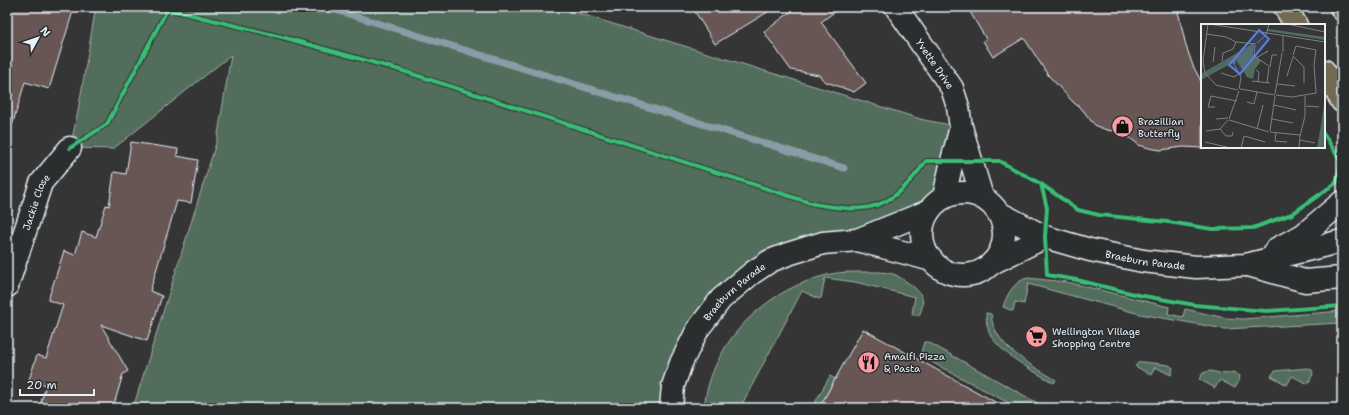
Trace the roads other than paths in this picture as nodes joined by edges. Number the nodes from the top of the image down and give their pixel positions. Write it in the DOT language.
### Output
graph roads {
  1 [pos="896,7"];
  2 [pos="1285,7"];
  3 [pos="1295,24"];
  4 [pos="1325,73"];
  5 [pos="1342,101"];
  6 [pos="961,128"];
  7 [pos="70,148"];
  8 [pos="982,197"];
  9 [pos="1342,202"];
  10 [pos="936,204"];
  11 [pos="999,213"];
  12 [pos="1046,238"];
  13 [pos="857,240"];
  14 [pos="1342,241"];
  15 [pos="932,260"];
  16 [pos="992,262"];
  17 [pos="1246,265"];
  18 [pos="1342,278"];
  19 [pos="7,286"];
  20 [pos="671,408"];
  1 -- 6 [label="street, Yvette Drive"];
  2 -- 3 [label="main road"];
  4 -- 5 [label="main road"];
  6 -- 8 [label="street, Yvette Drive"];
  6 -- 10 [label="street, Yvette Drive"];
  7 -- 19 [label="street, Jackie Close"];
  8 -- 10 [label="street"];
  8 -- 11 [label="street"];
  9 -- 17 [label="street"];
  10 -- 13 [label="street, Braeburn Parade"];
  10 -- 15 [label="street"];
  11 -- 12 [label="street, Braeburn Parade"];
  11 -- 16 [label="street"];
  12 -- 16 [label="street"];
  12 -- 17 [label="street, Braeburn Parade"];
  13 -- 15 [label="street, Braeburn Parade"];
  13 -- 20 [label="street, Braeburn Parade"];
  14 -- 17 [label="street, Braeburn Parade"];
  15 -- 16 [label="street"];
  17 -- 18 [label="street, Braeburn Parade"];
}
